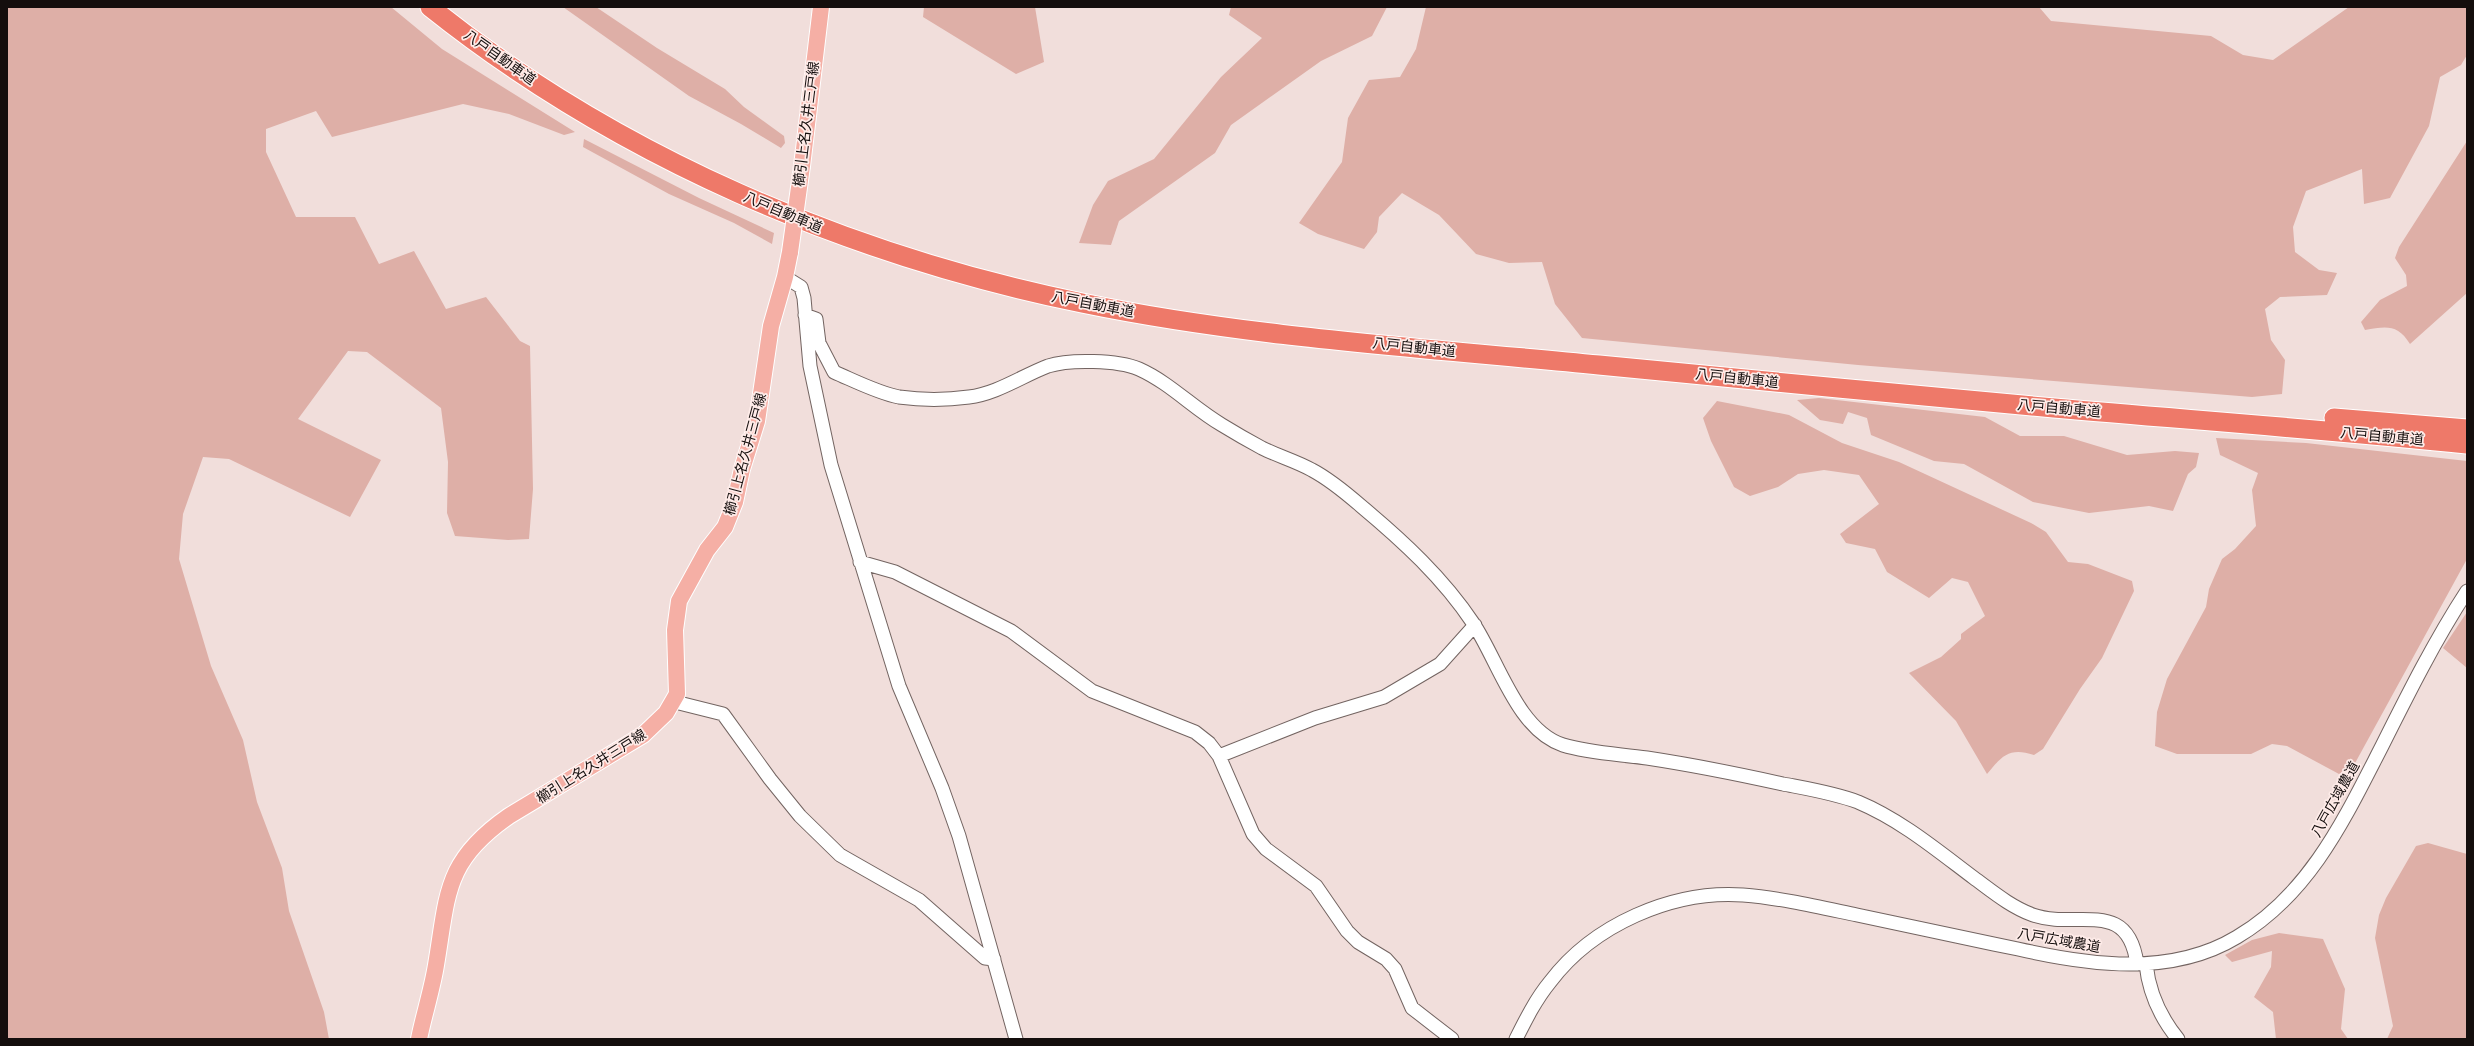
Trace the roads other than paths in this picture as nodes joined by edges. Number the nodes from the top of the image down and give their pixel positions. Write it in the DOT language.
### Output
graph roads {
  1 [pos="430,7"];
  2 [pos="445,7"];
  3 [pos="821,7"];
  4 [pos="785,277"];
  5 [pos="805,315"];
  6 [pos="2467,429"];
  7 [pos="2467,444"];
  8 [pos="860,562"];
  9 [pos="2467,591"];
  10 [pos="1475,625"];
  11 [pos="674,702"];
  12 [pos="1219,756"];
  13 [pos="994,959"];
  14 [pos="2141,964"];
  15 [pos="419,1039"];
  16 [pos="1016,1039"];
  17 [pos="1452,1039"];
  18 [pos="1516,1039"];
  19 [pos="2178,1039"];
  1 -- 7 [label="highway, 八戸自動車道"];
  2 -- 6 [label="highway, 八戸自動車道"];
  3 -- 4 [label="main road, 櫛引上名久井三戸線, bridge"];
  4 -- 5 [label="street"];
  4 -- 11 [label="main road, 櫛引上名久井三戸線"];
  5 -- 8 [label="street"];
  5 -- 10 [label="street"];
  8 -- 12 [label="street"];
  8 -- 13 [label="street"];
  9 -- 14 [label="street, 八戸広域農道"];
  10 -- 12 [label="street"];
  10 -- 14 [label="street"];
  11 -- 13 [label="street"];
  11 -- 15 [label="main road, 櫛引上名久井三戸線"];
  12 -- 17 [label="street"];
  13 -- 16 [label="street"];
  14 -- 18 [label="street, 八戸広域農道"];
  14 -- 19 [label="street"];
}
